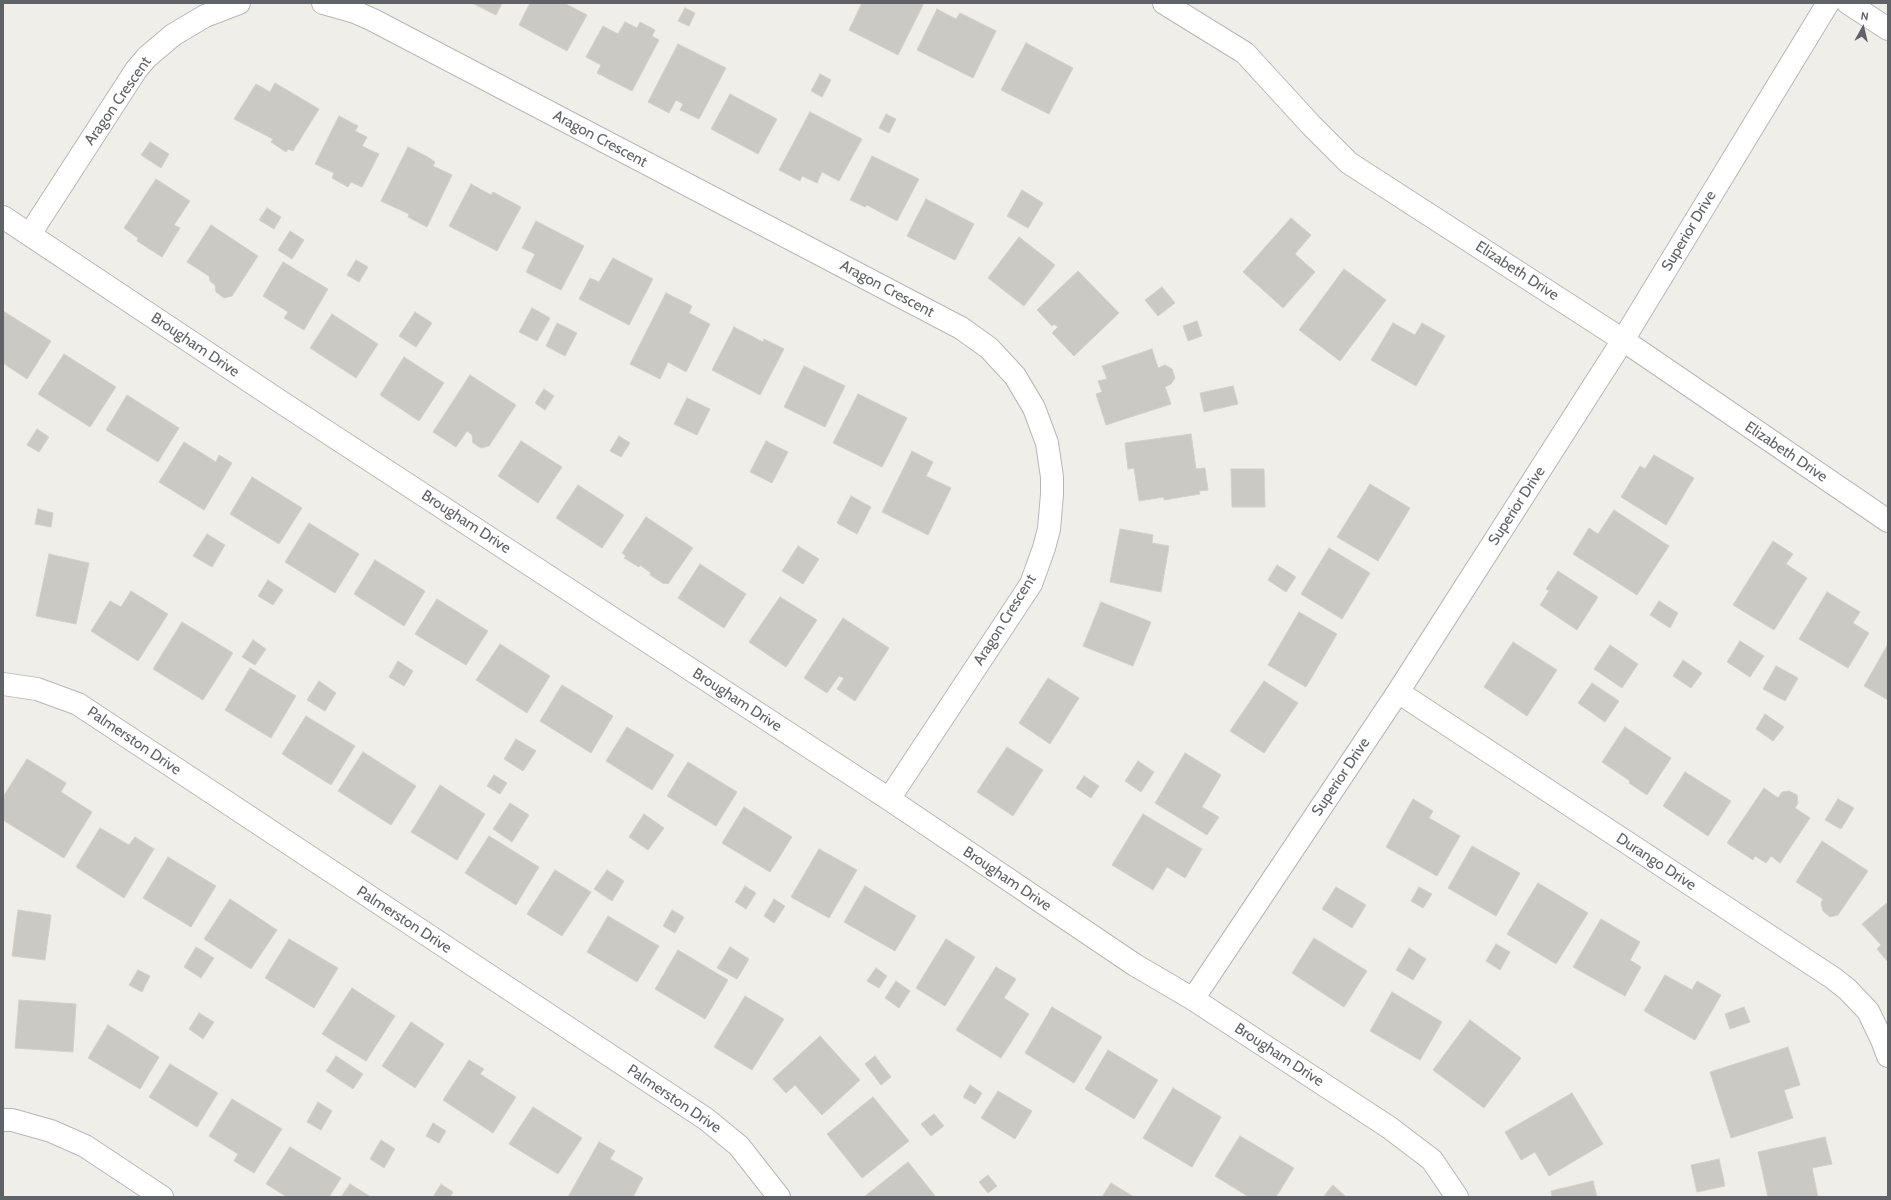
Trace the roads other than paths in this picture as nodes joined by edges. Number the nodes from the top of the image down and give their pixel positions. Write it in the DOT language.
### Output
graph roads {
  1 [pos="239,3"];
  2 [pos="323,3"];
  3 [pos="1164,3"];
  4 [pos="1828,3"];
  5 [pos="1848,3"];
  6 [pos="1888,29"];
  7 [pos="3,217"];
  8 [pos="30,234"];
  9 [pos="1623,340"];
  10 [pos="1888,521"];
  11 [pos="3,684"];
  12 [pos="1398,692"];
  13 [pos="889,799"];
  14 [pos="1192,999"];
  15 [pos="1888,1056"];
  16 [pos="3,1120"];
  17 [pos="162,1197"];
  18 [pos="779,1197"];
  19 [pos="1457,1197"];
  1 -- 8 [label="street, Aragon Crescent"];
  2 -- 13 [label="street, Aragon Crescent"];
  3 -- 9 [label="street, Elizabeth Drive"];
  4 -- 9 [label="street, Superior Drive"];
  5 -- 6 [label="street"];
  7 -- 8 [label="street, Brougham Drive"];
  8 -- 13 [label="street, Brougham Drive"];
  9 -- 10 [label="street, Elizabeth Drive"];
  9 -- 12 [label="street, Superior Drive"];
  11 -- 18 [label="street, Palmerston Drive"];
  12 -- 14 [label="street, Superior Drive"];
  12 -- 15 [label="street, Durango Drive"];
  13 -- 14 [label="street, Brougham Drive"];
  14 -- 19 [label="street, Brougham Drive"];
  16 -- 17 [label="street"];
}
